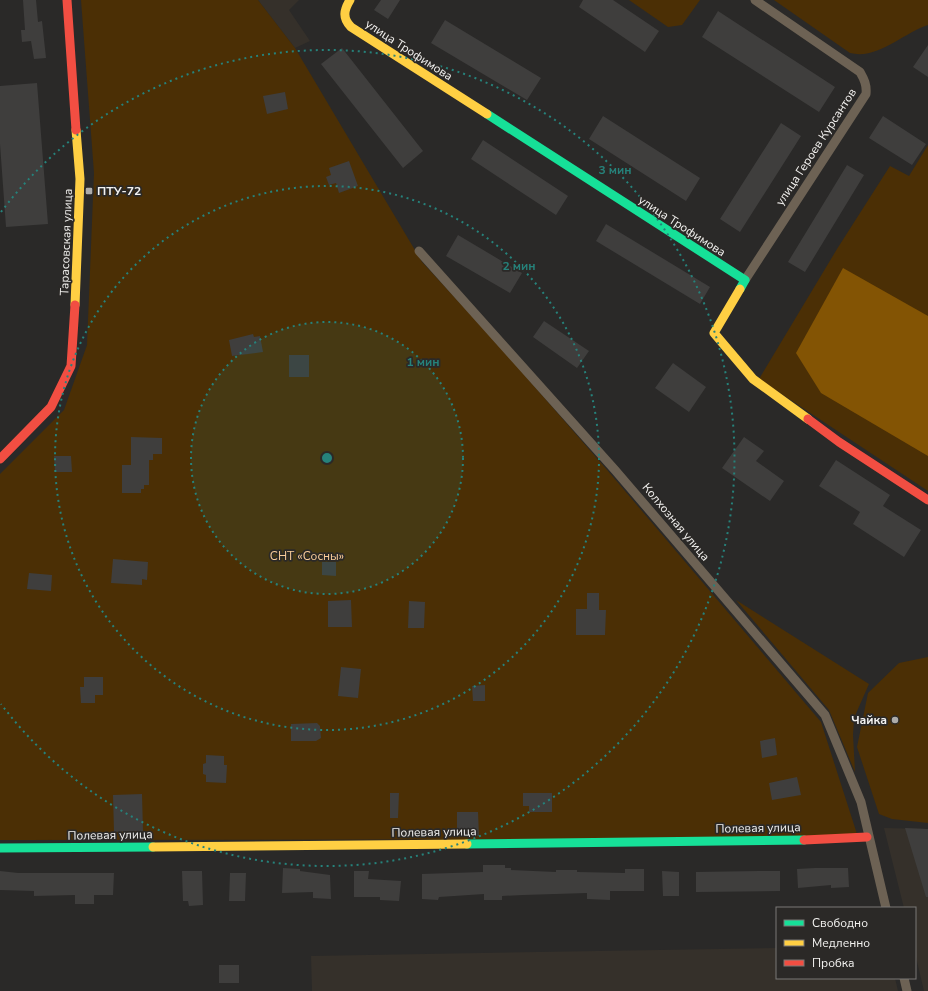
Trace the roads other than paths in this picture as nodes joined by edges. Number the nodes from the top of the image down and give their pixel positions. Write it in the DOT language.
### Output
graph roads {
  1 [pos="66,0"];
  2 [pos="350,0"];
  3 [pos="755,0"];
  4 [pos="419,252"];
  5 [pos="745,280"];
  6 [pos="0,459"];
  7 [pos="928,500"];
  8 [pos="867,837"];
  9 [pos="0,848"];
  10 [pos="886,907"];
  11 [pos="904,979"];
  12 [pos="907,991"];
  1 -- 6 [label="street, Тарасовская улица"];
  2 -- 5 [label="street, улица Трофимова"];
  3 -- 5 [label="street, улица Героев Курсантов"];
  4 -- 8 [label="street, Колхозная улица"];
  5 -- 7 [label="street"];
  8 -- 9 [label="street, Полевая улица"];
  8 -- 10 [label="street, Колхозная улица"];
  11 -- 12 [label="street"];
}
